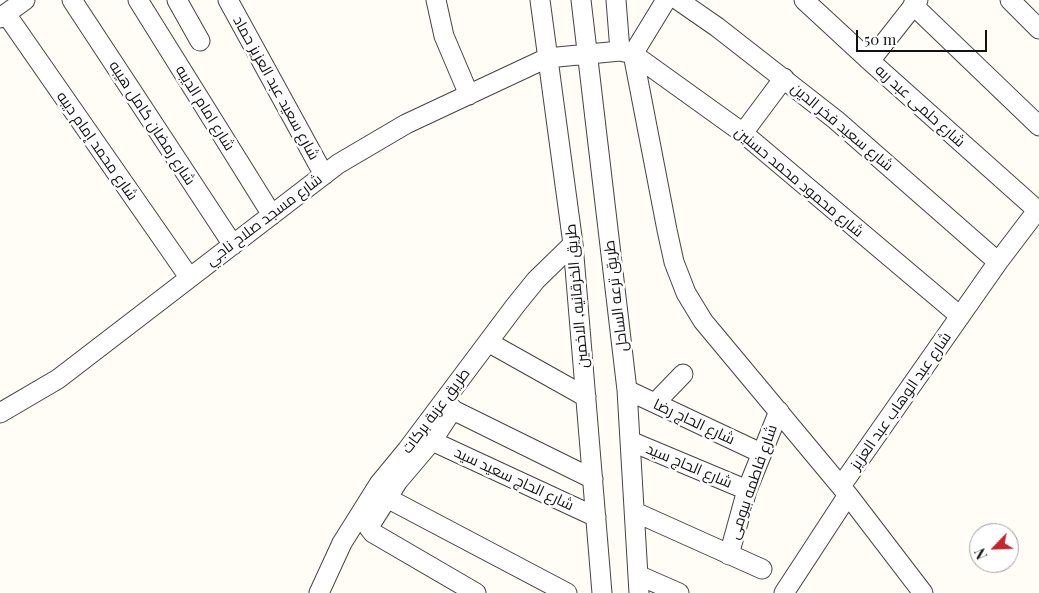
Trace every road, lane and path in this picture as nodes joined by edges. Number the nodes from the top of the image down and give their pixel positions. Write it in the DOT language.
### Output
graph roads {
  1 [pos="25,0"];
  2 [pos="72,0"];
  3 [pos="138,0"];
  4 [pos="177,0"];
  5 [pos="228,0"];
  6 [pos="436,0"];
  7 [pos="540,0"];
  8 [pos="581,0"];
  9 [pos="616,0"];
  10 [pos="666,0"];
  11 [pos="678,0"];
  12 [pos="804,0"];
  13 [pos="1010,0"];
  14 [pos="915,3"];
  15 [pos="3,16"];
  16 [pos="1039,29"];
  17 [pos="200,42"];
  18 [pos="626,53"];
  19 [pos="588,54"];
  20 [pos="547,58"];
  21 [pos="870,61"];
  22 [pos="784,78"];
  23 [pos="469,94"];
  24 [pos="1039,126"];
  25 [pos="742,134"];
  26 [pos="324,175"];
  27 [pos="1038,208"];
  28 [pos="272,215"];
  29 [pos="573,244"];
  30 [pos="233,245"];
  31 [pos="998,262"];
  32 [pos="189,277"];
  33 [pos="960,316"];
  34 [pos="488,342"];
  35 [pos="469,368"];
  36 [pos="683,374"];
  37 [pos="627,390"];
  38 [pos="586,397"];
  39 [pos="655,403"];
  40 [pos="2,408"];
  41 [pos="453,410"];
  42 [pos="779,411"];
  43 [pos="432,441"];
  44 [pos="630,442"];
  45 [pos="761,453"];
  46 [pos="593,479"];
  47 [pos="747,490"];
  48 [pos="845,490"];
  49 [pos="387,498"];
  50 [pos="635,512"];
  51 [pos="596,518"];
  52 [pos="729,554"];
  53 [pos="762,570"];
  54 [pos="639,584"];
  55 [pos="319,593"];
  56 [pos="476,593"];
  57 [pos="567,593"];
  58 [pos="602,593"];
  59 [pos="679,593"];
  60 [pos="784,593"];
  61 [pos="922,593"];
  1 -- 15 [label="street"];
  2 -- 30 [label="street, شارع رمضان كامل هيبه"];
  3 -- 28 [label="street, شارع امام الديبه"];
  4 -- 17 [label="street"];
  5 -- 26 [label="street, شارع سعيد عبد العزيز حماد"];
  6 -- 23 [label="street"];
  7 -- 20 [label="street, طريق الخرقانيه, الاخمين"];
  8 -- 19 [label="street, طريق ترعه الساحل"];
  9 -- 18 [label="street"];
  10 -- 18 [label="street"];
  11 -- 22 [label="street, شارع سعيد فخر الدين"];
  12 -- 21 [label="street, شارع حلمى عبد ربه"];
  13 -- 16 [label="street"];
  14 -- 21 [label="street"];
  14 -- 24 [label="street"];
  15 -- 32 [label="street, شارع محمد إمام ديبه"];
  18 -- 19 [label="street, شارع مسجد صلاح ناجي"];
  18 -- 25 [label="street, شارع محمود محمد حسنين"];
  18 -- 42 [label="street"];
  19 -- 20 [label="street, شارع مسجد صلاح ناجي"];
  19 -- 37 [label="street, طريق ترعه الساحل"];
  20 -- 23 [label="street, شارع مسجد صلاح ناجي"];
  20 -- 29 [label="street, طريق الخرقانيه, الاخمين"];
  21 -- 27 [label="street, شارع حلمى عبد ربه"];
  22 -- 25 [label="street"];
  22 -- 31 [label="street, شارع سعيد فخر الدين"];
  23 -- 26 [label="street, شارع مسجد صلاح ناجي"];
  25 -- 33 [label="street, شارع محمود محمد حسنين"];
  26 -- 28 [label="street, شارع مسجد صلاح ناجي"];
  27 -- 31 [label="street, شارع عبد الوهاب عبد العزيز"];
  28 -- 30 [label="street, شارع مسجد صلاح ناجي"];
  29 -- 34 [label="street, طريق عزبة بركات"];
  29 -- 38 [label="street, طريق الخرقانيه, الاخمين"];
  30 -- 32 [label="street, شارع مسجد صلاح ناجي"];
  31 -- 33 [label="street, شارع عبد الوهاب عبد العزيز"];
  32 -- 40 [label="street, شارع مسجد صلاح ناجي"];
  33 -- 48 [label="street, شارع عبد الوهاب عبد العزيز"];
  34 -- 35 [label="street, طريق عزبة بركات"];
  34 -- 38 [label="street"];
  35 -- 41 [label="street"];
  35 -- 55 [label="street, طريق عزبة بركات"];
  36 -- 39 [label="street"];
  37 -- 39 [label="street, شارع الحاج رضا"];
  37 -- 44 [label="street, طريق ترعه الساحل"];
  38 -- 46 [label="street, طريق الخرقانيه, الاخمين"];
  39 -- 45 [label="street, شارع الحاج رضا"];
  41 -- 43 [label="street"];
  41 -- 46 [label="street"];
  42 -- 45 [label="street, شارع فاطمه بيومى"];
  42 -- 48 [label="street"];
  43 -- 49 [label="street"];
  43 -- 51 [label="street, شارع الحاج سعيد سيد"];
  44 -- 47 [label="street, شارع الحاج سيد"];
  44 -- 50 [label="street, طريق ترعه الساحل"];
  45 -- 47 [label="street, شارع فاطمه بيومى"];
  46 -- 51 [label="street, طريق الخرقانيه, الاخمين"];
  47 -- 52 [label="street, شارع فاطمه بيومى"];
  48 -- 60 [label="street, شارع عبد الوهاب عبد العزيز"];
  48 -- 61 [label="street"];
  49 -- 56 [label="street"];
  49 -- 57 [label="street"];
  50 -- 52 [label="street"];
  50 -- 54 [label="street, طريق ترعه الساحل"];
  51 -- 58 [label="street, طريق الخرقانيه, الاخمين"];
  52 -- 53 [label="street"];
  54 -- 59 [label="street"];
}
